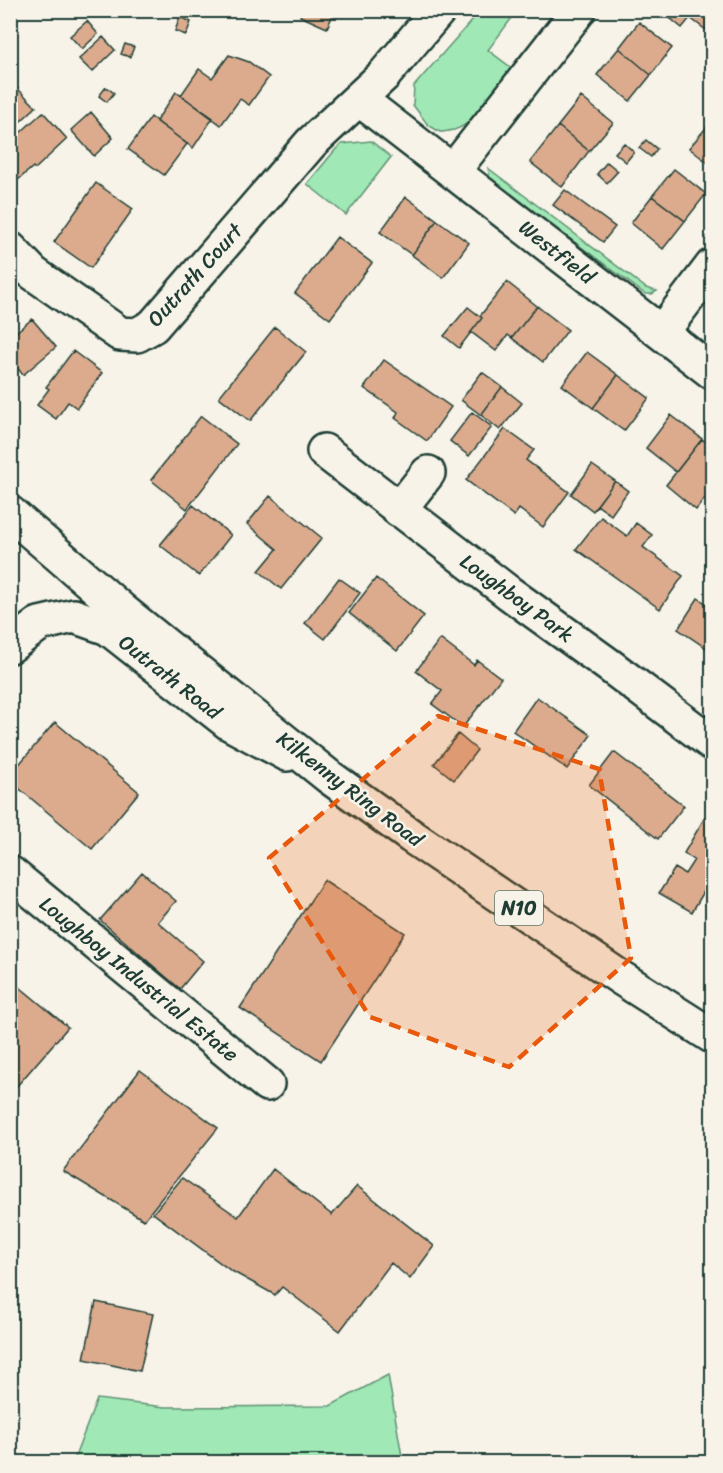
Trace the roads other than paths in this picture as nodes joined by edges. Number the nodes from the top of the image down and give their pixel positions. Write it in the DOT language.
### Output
graph roads {
  1 [pos="439,10"];
  2 [pos="579,10"];
  3 [pos="359,99"];
  4 [pos="453,171"];
  5 [pos="10,249"];
  6 [pos="712,266"];
  7 [pos="662,332"];
  8 [pos="712,372"];
  9 [pos="324,451"];
  10 [pos="428,473"];
  11 [pos="399,510"];
  12 [pos="10,513"];
  13 [pos="10,646"];
  14 [pos="712,743"];
  15 [pos="328,776"];
  16 [pos="10,873"];
  17 [pos="712,1036"];
  18 [pos="267,1084"];
  1 -- 3 [label="main road"];
  2 -- 4 [label="main road"];
  3 -- 4 [label="main road, Westfield"];
  3 -- 5 [label="main road, Outrath Court"];
  4 -- 7 [label="main road, Westfield"];
  6 -- 7 [label="main road"];
  7 -- 8 [label="main road, Westfield"];
  9 -- 11 [label="main road, Loughboy Park"];
  10 -- 11 [label="main road"];
  11 -- 14 [label="main road, Loughboy Park"];
  12 -- 15 [label="main road, Kilkenny Ring Road / N10"];
  13 -- 15 [label="main road, Outrath Road"];
  15 -- 17 [label="main road, Kilkenny Ring Road / N10"];
  16 -- 18 [label="main road, Loughboy Industrial Estate"];
}
